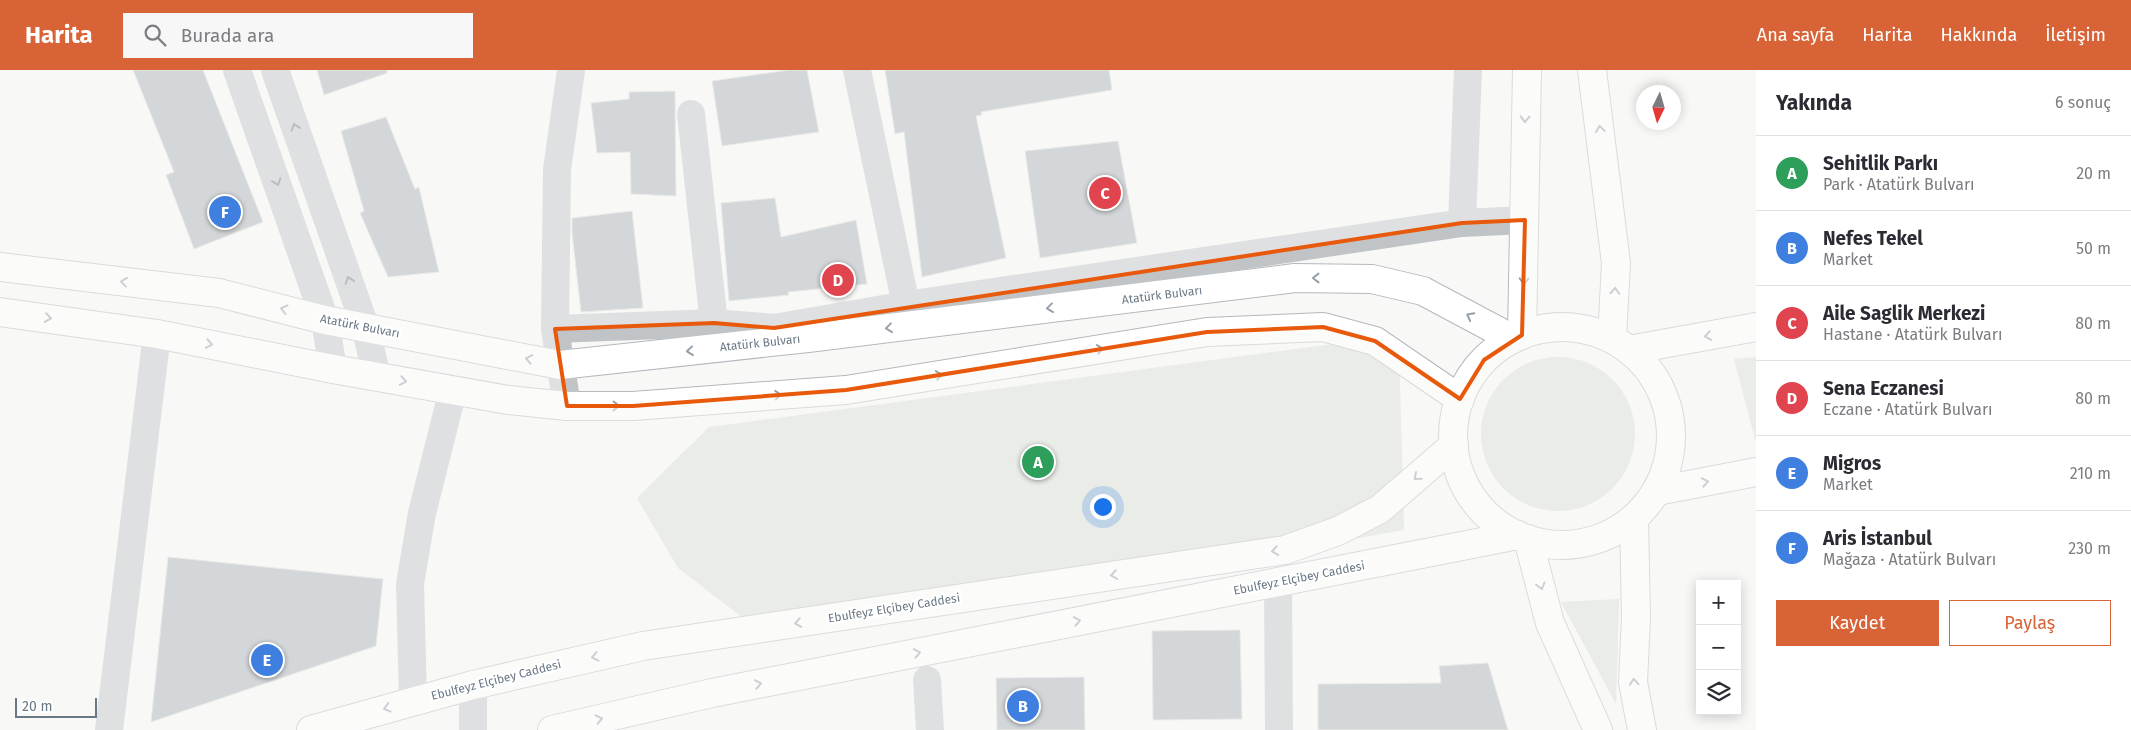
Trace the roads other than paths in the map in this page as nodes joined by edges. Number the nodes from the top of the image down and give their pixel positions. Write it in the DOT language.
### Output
graph roads {
  1 [pos="237,70"];
  2 [pos="275,70"];
  3 [pos="570,70"];
  4 [pos="857,70"];
  5 [pos="1468,70"];
  6 [pos="1526,70"];
  7 [pos="1592,70"];
  8 [pos="691,114"];
  9 [pos="1525,220"];
  10 [pos="1462,224"];
  11 [pos="0,267"];
  12 [pos="906,306"];
  13 [pos="0,312"];
  14 [pos="325,320"];
  15 [pos="714,323"];
  16 [pos="365,326"];
  17 [pos="1756,328"];
  18 [pos="555,329"];
  19 [pos="157,334"];
  20 [pos="1518,337"];
  21 [pos="1621,344"];
  22 [pos="560,365"];
  23 [pos="333,369"];
  24 [pos="377,376"];
  25 [pos="453,390"];
  26 [pos="1460,399"];
  27 [pos="567,406"];
  28 [pos="1454,445"];
  29 [pos="1756,472"];
  30 [pos="1657,491"];
  31 [pos="1634,518"];
  32 [pos="1523,537"];
  33 [pos="1278,582"];
  34 [pos="927,680"];
  35 [pos="473,684"];
  36 [pos="413,701"];
  37 [pos="109,730"];
  38 [pos="311,730"];
  39 [pos="473,730"];
  40 [pos="552,730"];
  41 [pos="930,730"];
  42 [pos="1279,730"];
  43 [pos="1598,730"];
  44 [pos="1642,730"];
  1 -- 14 [label="street, one-way"];
  16 -- 2 [label="street, one-way"];
  3 -- 18 [label="street"];
  4 -- 12 [label="street"];
  5 -- 10 [label="street"];
  6 -- 9 [label="main road, one-way"];
  21 -- 7 [label="main road, one-way"];
  8 -- 15 [label="street"];
  9 -- 10 [label="street"];
  9 -- 20 [label="main road, one-way"];
  10 -- 12 [label="street"];
  14 -- 11 [label="main road, Atatürk Bulvarı, one-way"];
  12 -- 15 [label="street"];
  13 -- 19 [label="main road, one-way"];
  14 -- 16 [label="main road, Atatürk Bulvarı"];
  14 -- 23 [label="street"];
  15 -- 18 [label="street"];
  22 -- 16 [label="main road, Atatürk Bulvarı, one-way"];
  16 -- 24 [label="street"];
  17 -- 21 [label="main road, one-way"];
  18 -- 22 [label="street"];
  19 -- 23 [label="main road, one-way"];
  19 -- 37 [label="street"];
  20 -- 21 [label="main road"];
  20 -- 22 [label="main road, Atatürk Bulvarı, one-way"];
  20 -- 26 [label="main road"];
  21 -- 30 [label="main road"];
  22 -- 27 [label="street"];
  23 -- 24 [label="main road"];
  24 -- 25 [label="main road, one-way"];
  25 -- 27 [label="main road"];
  25 -- 36 [label="street"];
  27 -- 26 [label="main road, one-way"];
  26 -- 28 [label="main road"];
  28 -- 32 [label="main road"];
  28 -- 35 [label="main road, Ebulfeyz Elçibey Caddesi, one-way"];
  30 -- 29 [label="main road, one-way"];
  30 -- 31 [label="main road"];
  31 -- 32 [label="main road"];
  44 -- 31 [label="main road, one-way"];
  32 -- 33 [label="main road, Ebulfeyz Elçibey Caddesi"];
  32 -- 43 [label="main road, one-way"];
  40 -- 33 [label="main road, Ebulfeyz Elçibey Caddesi, one-way"];
  33 -- 42 [label="street"];
  34 -- 41 [label="street"];
  35 -- 36 [label="main road, Ebulfeyz Elçibey Caddesi"];
  35 -- 39 [label="street"];
  36 -- 38 [label="main road, Ebulfeyz Elçibey Caddesi, one-way"];
}
